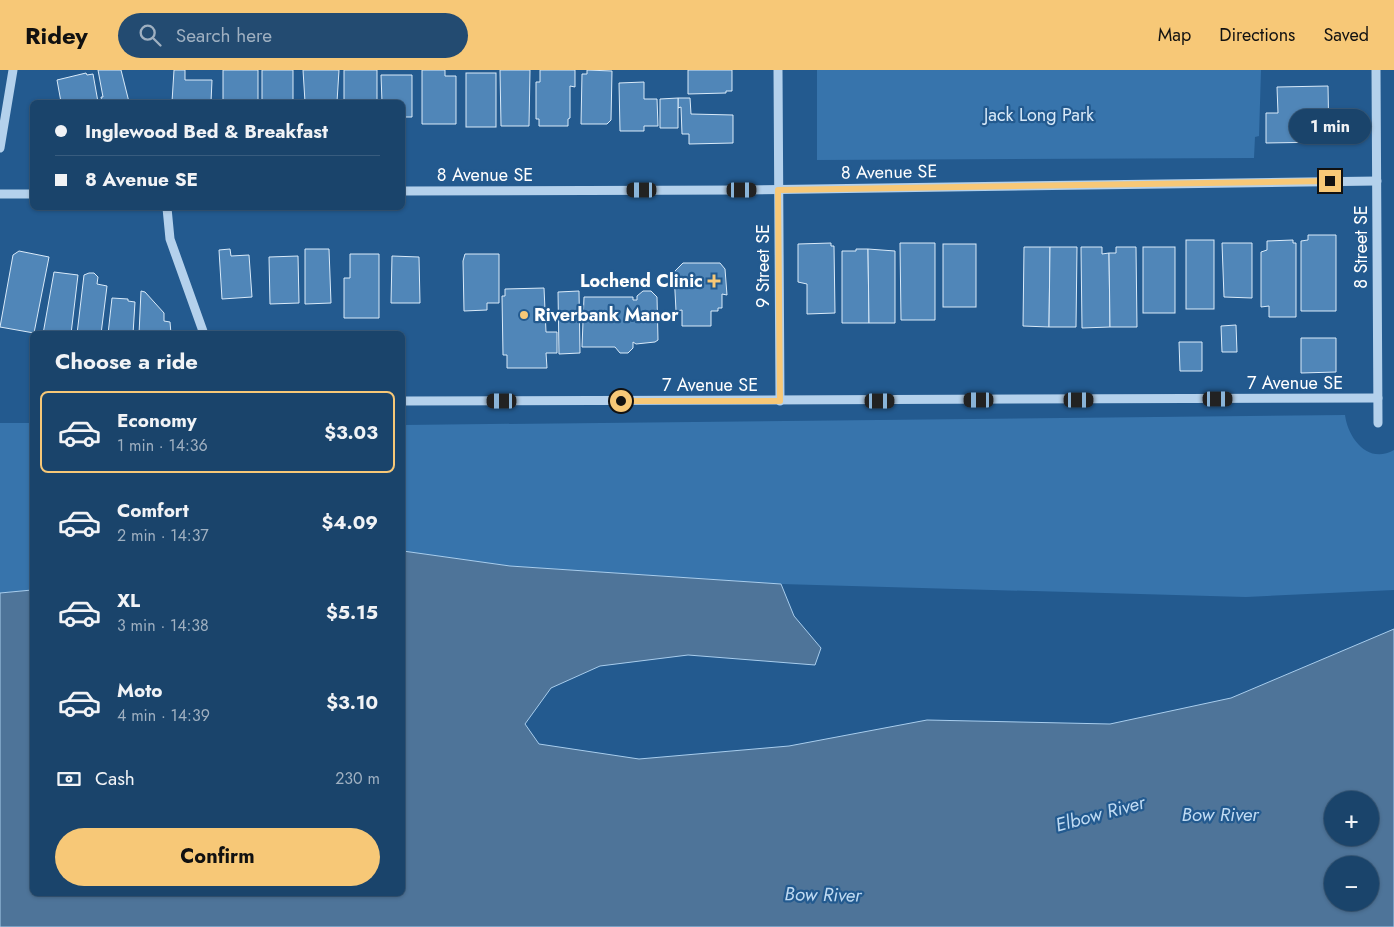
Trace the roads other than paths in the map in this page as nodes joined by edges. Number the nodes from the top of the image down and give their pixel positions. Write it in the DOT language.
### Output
graph roads {
  1 [pos="13,70"];
  2 [pos="778,70"];
  3 [pos="1376,70"];
  4 [pos="0,148"];
  5 [pos="1377,181"];
  6 [pos="778,190"];
  7 [pos="405,191"];
  8 [pos="0,194"];
  9 [pos="30,194"];
  10 [pos="167,210"];
  11 [pos="203,331"];
  12 [pos="1378,398"];
  13 [pos="405,401"];
  14 [pos="780,401"];
  15 [pos="1378,423"];
  1 -- 4 [label="street"];
  2 -- 6 [label="street, 9 Street SE"];
  3 -- 5 [label="street, 8 Street SE"];
  5 -- 6 [label="street, 8 Avenue SE"];
  5 -- 12 [label="street, 8 Street SE"];
  6 -- 7 [label="street, 8 Avenue SE"];
  6 -- 14 [label="street, 9 Street SE"];
  8 -- 9 [label="street"];
  10 -- 11 [label="street"];
  12 -- 14 [label="street, 7 Avenue SE"];
  12 -- 15 [label="street, 8 Street SE"];
  13 -- 14 [label="street, 7 Avenue SE"];
}
